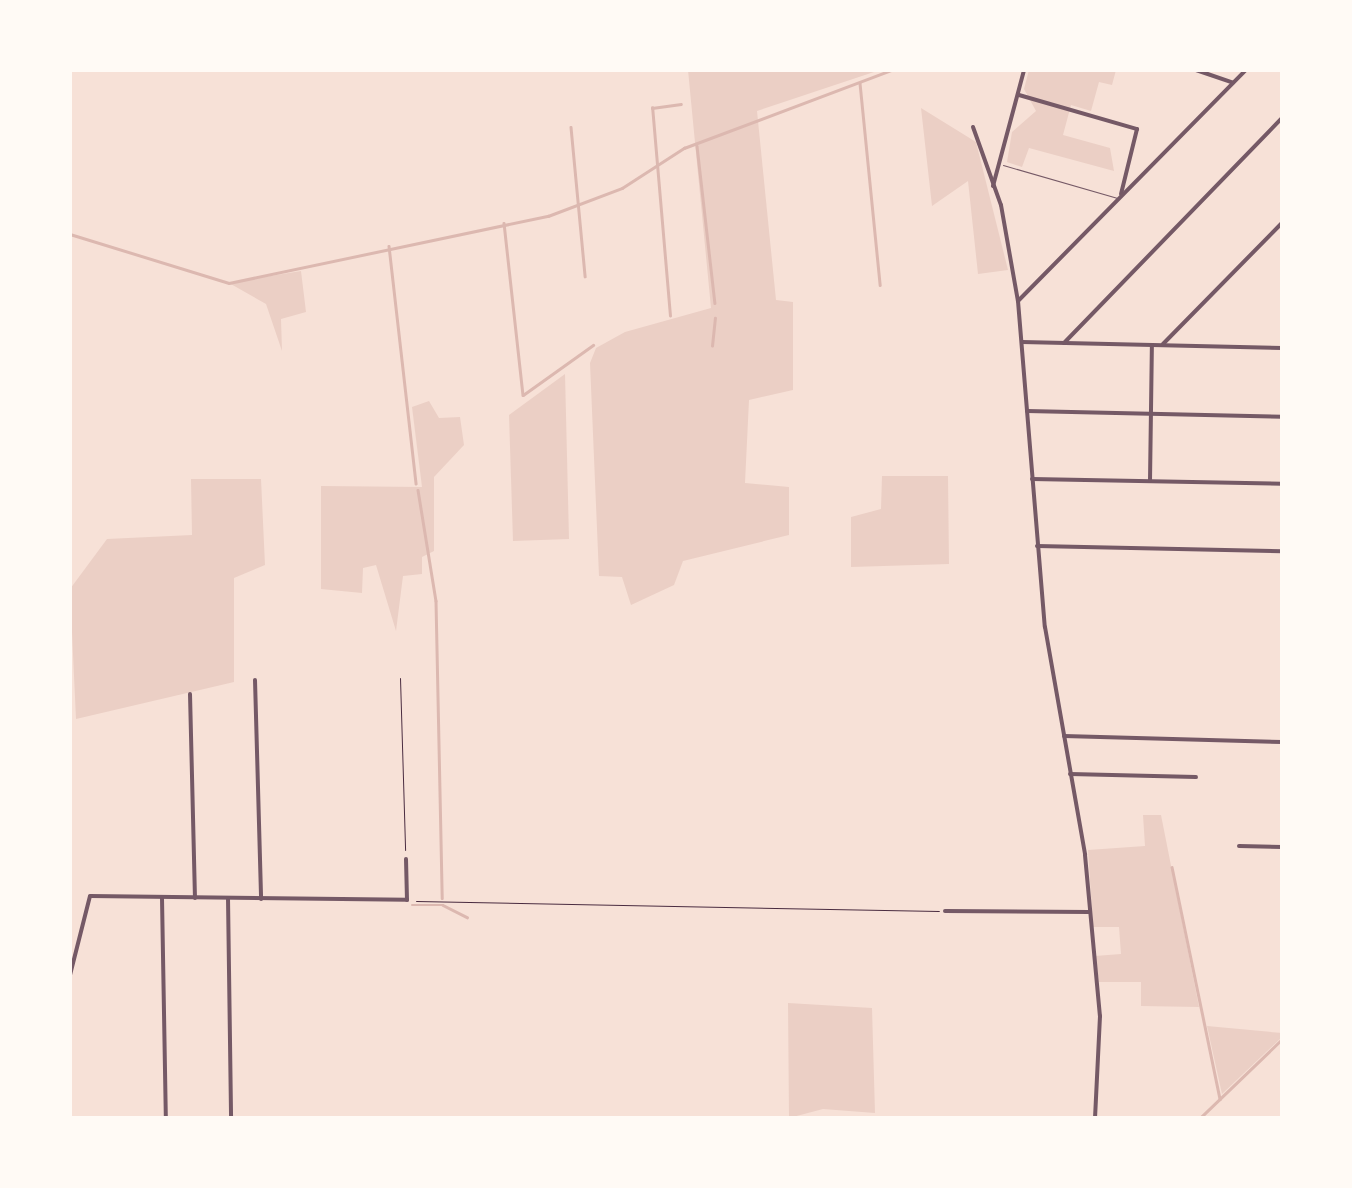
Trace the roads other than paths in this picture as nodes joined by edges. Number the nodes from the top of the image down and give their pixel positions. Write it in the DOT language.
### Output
graph roads {
  1 [pos="1024,70"];
  2 [pos="1196,70"];
  3 [pos="1246,70"];
  4 [pos="1232,83"];
  5 [pos="1018,95"];
  6 [pos="1282,118"];
  7 [pos="972,127"];
  8 [pos="1000,164"];
  9 [pos="993,186"];
  10 [pos="1120,198"];
  11 [pos="1282,224"];
  12 [pos="1018,301"];
  13 [pos="1021,342"];
  14 [pos="1064,343"];
  15 [pos="1152,345"];
  16 [pos="1162,345"];
  17 [pos="1282,348"];
  18 [pos="1025,411"];
  19 [pos="1151,414"];
  20 [pos="1282,417"];
  21 [pos="1030,479"];
  22 [pos="1150,481"];
  23 [pos="1282,484"];
  24 [pos="1037,546"];
  25 [pos="1282,552"];
  26 [pos="255,680"];
  27 [pos="190,694"];
  28 [pos="1064,736"];
  29 [pos="1282,742"];
  30 [pos="1070,774"];
  31 [pos="1196,777"];
  32 [pos="1240,846"];
  33 [pos="1282,847"];
  34 [pos="406,859"];
  35 [pos="162,898"];
  36 [pos="195,898"];
  37 [pos="228,898"];
  38 [pos="261,899"];
  39 [pos="945,911"];
  40 [pos="1088,912"];
  41 [pos="73,954"];
  42 [pos="70,974"];
  43 [pos="166,1118"];
  44 [pos="231,1118"];
  45 [pos="1096,1118"];
  1 -- 5 [label="street"];
  2 -- 4 [label="street"];
  3 -- 4 [label="street"];
  4 -- 10 [label="street"];
  5 -- 8 [label="street"];
  5 -- 10 [label="street"];
  6 -- 14 [label="street"];
  7 -- 9 [label="street"];
  8 -- 9 [label="street"];
  8 -- 10 [label="lane"];
  9 -- 12 [label="street"];
  10 -- 12 [label="street"];
  11 -- 16 [label="street"];
  12 -- 13 [label="street"];
  13 -- 14 [label="street"];
  13 -- 18 [label="street"];
  14 -- 15 [label="street"];
  15 -- 16 [label="street"];
  15 -- 19 [label="street"];
  16 -- 17 [label="street"];
  18 -- 19 [label="street"];
  18 -- 21 [label="street"];
  19 -- 20 [label="street"];
  19 -- 22 [label="street"];
  21 -- 22 [label="street"];
  21 -- 24 [label="street"];
  22 -- 23 [label="street"];
  24 -- 25 [label="street"];
  24 -- 28 [label="street"];
  26 -- 38 [label="street"];
  27 -- 36 [label="street"];
  28 -- 29 [label="street"];
  28 -- 30 [label="street"];
  30 -- 31 [label="street"];
  30 -- 40 [label="street"];
  32 -- 33 [label="street"];
  34 -- 38 [label="street"];
  35 -- 36 [label="street"];
  35 -- 41 [label="street"];
  35 -- 43 [label="street"];
  36 -- 37 [label="street"];
  37 -- 38 [label="street"];
  37 -- 44 [label="street"];
  39 -- 40 [label="street"];
  40 -- 45 [label="street"];
  41 -- 42 [label="street"];
}
